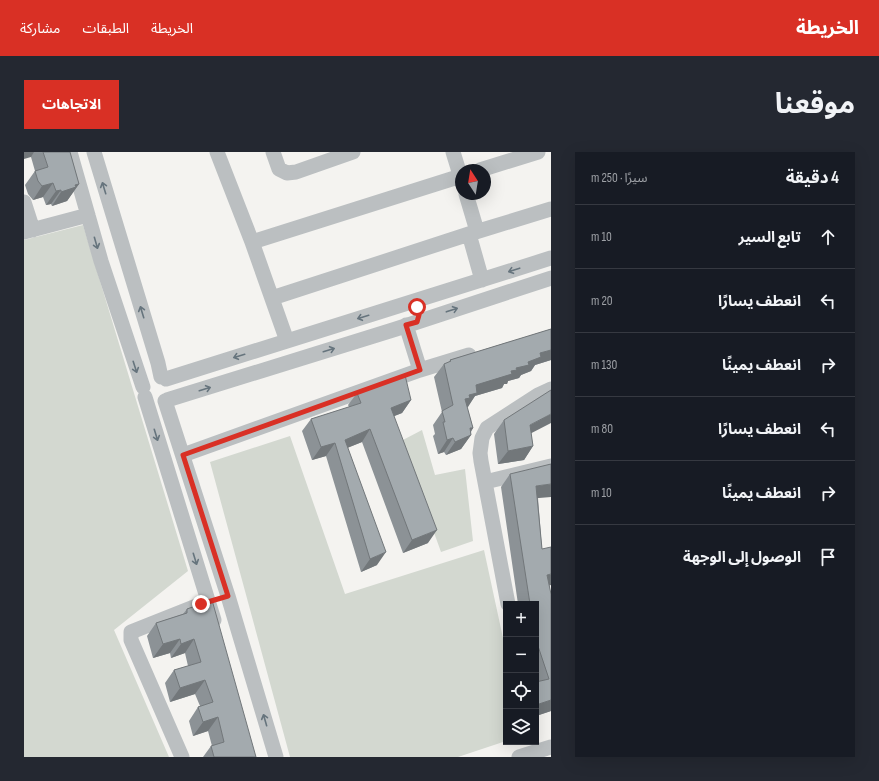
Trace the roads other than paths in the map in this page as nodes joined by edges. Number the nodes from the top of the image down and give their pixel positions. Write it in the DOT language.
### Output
graph roads {
  1 [pos="70,152"];
  2 [pos="94,152"];
  3 [pos="217,152"];
  4 [pos="273,152"];
  5 [pos="353,152"];
  6 [pos="453,152"];
  7 [pos="538,152"];
  8 [pos="334,155"];
  9 [pos="457,164"];
  10 [pos="491,167"];
  11 [pos="455,179"];
  12 [pos="467,200"];
  13 [pos="24,202"];
  14 [pos="551,208"];
  15 [pos="88,215"];
  16 [pos="28,231"];
  17 [pos="473,233"];
  18 [pos="252,242"];
  19 [pos="124,253"];
  20 [pos="551,258"];
  21 [pos="101,261"];
  22 [pos="551,278"];
  23 [pos="482,280"];
  24 [pos="272,298"];
  25 [pos="411,302"];
  26 [pos="390,309"];
  27 [pos="406,325"];
  28 [pos="287,341"];
  29 [pos="485,350"];
  30 [pos="420,370"];
  31 [pos="164,378"];
  32 [pos="551,389"];
  33 [pos="144,392"];
  34 [pos="166,401"];
  35 [pos="183,455"];
  36 [pos="551,466"];
  37 [pos="485,482"];
  38 [pos="228,596"];
  39 [pos="507,601"];
  40 [pos="209,602"];
  41 [pos="217,631"];
  42 [pos="551,747"];
  43 [pos="529,756"];
  44 [pos="182,757"];
  45 [pos="276,757"];
  1 -- 15 [label="street"];
  19 -- 2 [label="street, one-way"];
  3 -- 18 [label="street"];
  4 -- 8 [label="street"];
  5 -- 8 [label="street"];
  6 -- 9 [label="street"];
  7 -- 10 [label="street"];
  11 -- 18 [label="street"];
  12 -- 17 [label="street"];
  13 -- 16 [label="street"];
  14 -- 17 [label="street"];
  15 -- 16 [label="street"];
  15 -- 21 [label="street, one-way"];
  17 -- 23 [label="street"];
  17 -- 24 [label="street"];
  18 -- 24 [label="street"];
  19 -- 21 [label="street"];
  31 -- 19 [label="street, one-way"];
  20 -- 23 [label="street, one-way"];
  21 -- 33 [label="street, one-way"];
  27 -- 22 [label="street, one-way"];
  23 -- 25 [label="street"];
  24 -- 28 [label="street"];
  25 -- 26 [label="street"];
  25 -- 27 [label="street"];
  26 -- 27 [label="street"];
  26 -- 28 [label="street, one-way"];
  27 -- 30 [label="street"];
  34 -- 27 [label="street, one-way"];
  28 -- 31 [label="street, one-way"];
  29 -- 30 [label="street"];
  30 -- 35 [label="street"];
  31 -- 33 [label="street"];
  31 -- 34 [label="street"];
  32 -- 37 [label="street"];
  33 -- 34 [label="street"];
  33 -- 40 [label="street, one-way"];
  34 -- 35 [label="street"];
  35 -- 38 [label="street"];
  36 -- 37 [label="street"];
  37 -- 39 [label="street"];
  38 -- 40 [label="street"];
  45 -- 38 [label="street, one-way"];
  40 -- 41 [label="street"];
  40 -- 44 [label="street"];
  42 -- 43 [label="street"];
}
